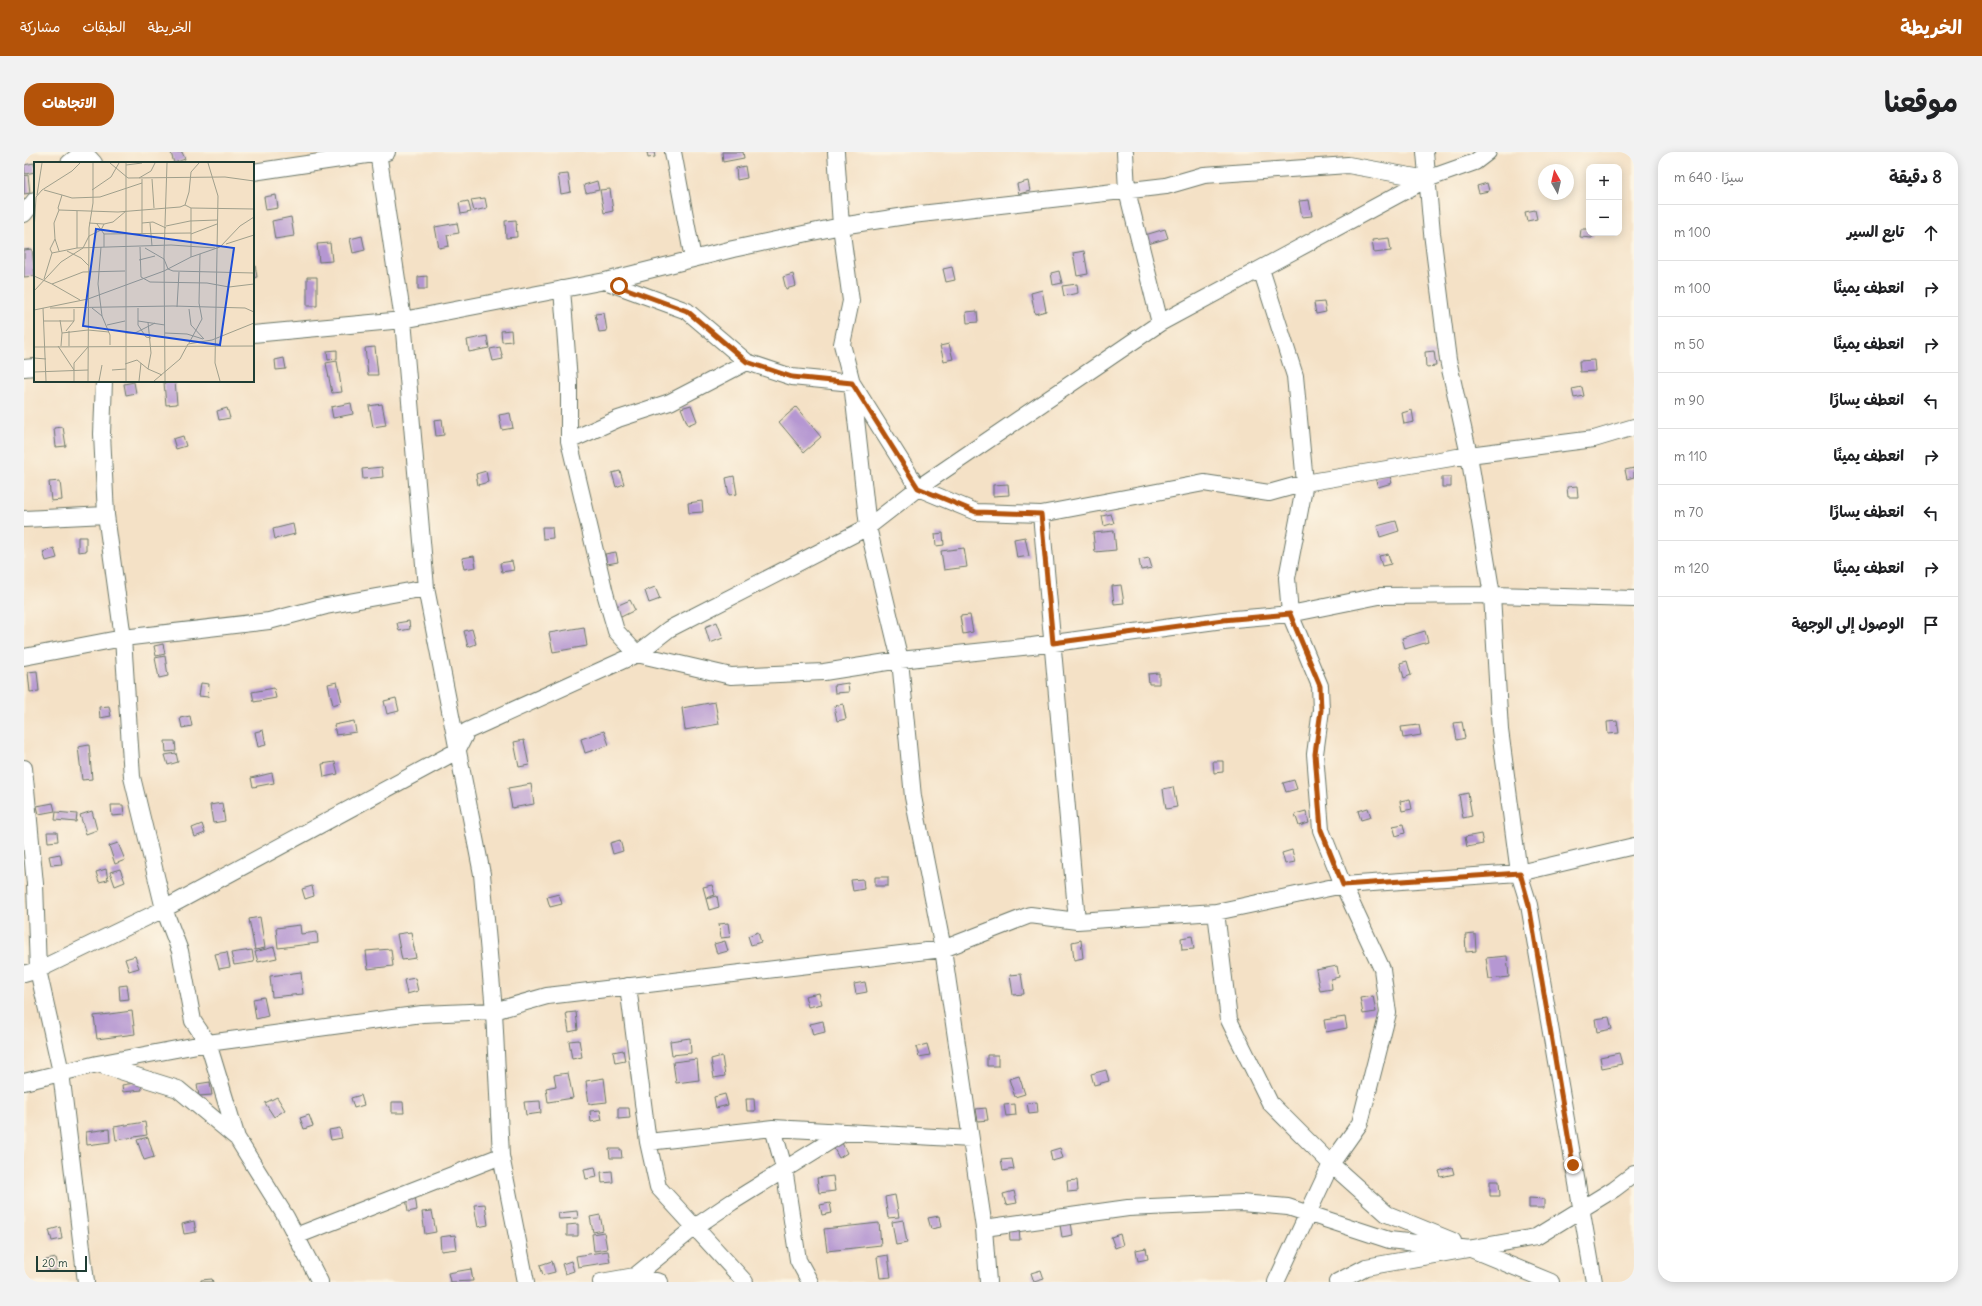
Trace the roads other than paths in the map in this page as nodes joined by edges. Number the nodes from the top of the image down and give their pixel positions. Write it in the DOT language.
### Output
graph roads {
  1 [pos="84,152"];
  2 [pos="673,152"];
  3 [pos="836,152"];
  4 [pos="1125,152"];
  5 [pos="1425,152"];
  6 [pos="1488,152"];
  7 [pos="381,153"];
  8 [pos="70,162"];
  9 [pos="93,162"];
  10 [pos="254,172"];
  11 [pos="1427,179"];
  12 [pos="1127,191"];
  13 [pos="34,201"];
  14 [pos="24,214"];
  15 [pos="841,226"];
  16 [pos="692,259"];
  17 [pos="1261,269"];
  18 [pos="605,281"];
  19 [pos="562,289"];
  20 [pos="403,320"];
  21 [pos="1160,324"];
  22 [pos="254,334"];
  23 [pos="747,362"];
  24 [pos="34,367"];
  25 [pos="24,368"];
  26 [pos="104,382"];
  27 [pos="852,383"];
  28 [pos="1634,427"];
  29 [pos="569,441"];
  30 [pos="1469,455"];
  31 [pos="1305,483"];
  32 [pos="918,488"];
  33 [pos="1041,514"];
  34 [pos="106,515"];
  35 [pos="24,518"];
  36 [pos="868,527"];
  37 [pos="426,588"];
  38 [pos="1492,595"];
  39 [pos="1634,599"];
  40 [pos="1290,614"];
  41 [pos="123,638"];
  42 [pos="1053,643"];
  43 [pos="637,654"];
  44 [pos="24,657"];
  45 [pos="900,660"];
  46 [pos="457,751"];
  47 [pos="24,768"];
  48 [pos="1634,846"];
  49 [pos="1520,873"];
  50 [pos="1343,885"];
  51 [pos="164,909"];
  52 [pos="1216,912"];
  53 [pos="1077,921"];
  54 [pos="943,949"];
  55 [pos="31,972"];
  56 [pos="628,986"];
  57 [pos="494,1011"];
  58 [pos="208,1043"];
  59 [pos="96,1064"];
  60 [pos="61,1072"];
  61 [pos="24,1082"];
  62 [pos="773,1128"];
  63 [pos="845,1132"];
  64 [pos="237,1138"];
  65 [pos="971,1139"];
  66 [pos="648,1142"];
  67 [pos="501,1156"];
  68 [pos="1331,1164"];
  69 [pos="784,1168"];
  70 [pos="1634,1174"];
  71 [pos="1581,1210"];
  72 [pos="1307,1214"];
  73 [pos="695,1227"];
  74 [pos="984,1228"];
  75 [pos="296,1236"];
  76 [pos="1471,1249"];
  77 [pos="636,1276"];
  78 [pos="86,1282"];
  79 [pos="320,1282"];
  80 [pos="526,1282"];
  81 [pos="601,1282"];
  82 [pos="660,1282"];
  83 [pos="745,1282"];
  84 [pos="810,1282"];
  85 [pos="988,1282"];
  86 [pos="1276,1282"];
  87 [pos="1337,1282"];
  88 [pos="1551,1282"];
  89 [pos="1594,1282"];
  1 -- 8 [label="street"];
  1 -- 9 [label="street"];
  2 -- 16 [label="street"];
  3 -- 15 [label="street"];
  4 -- 12 [label="street"];
  5 -- 11 [label="street"];
  6 -- 11 [label="street"];
  7 -- 10 [label="street"];
  7 -- 20 [label="street"];
  11 -- 12 [label="street"];
  11 -- 17 [label="street"];
  11 -- 30 [label="street"];
  12 -- 15 [label="street"];
  12 -- 21 [label="street"];
  13 -- 14 [label="street"];
  15 -- 16 [label="street"];
  15 -- 27 [label="street"];
  16 -- 18 [label="street"];
  17 -- 21 [label="street"];
  17 -- 31 [label="street"];
  18 -- 19 [label="street"];
  18 -- 23 [label="street"];
  19 -- 20 [label="street"];
  19 -- 29 [label="street"];
  20 -- 22 [label="street"];
  20 -- 37 [label="street"];
  21 -- 32 [label="street"];
  23 -- 27 [label="street"];
  23 -- 29 [label="street"];
  24 -- 25 [label="street"];
  26 -- 34 [label="street"];
  27 -- 32 [label="street"];
  27 -- 36 [label="street"];
  28 -- 30 [label="street"];
  29 -- 43 [label="street"];
  30 -- 31 [label="street"];
  30 -- 38 [label="street"];
  31 -- 33 [label="street"];
  31 -- 40 [label="street"];
  32 -- 33 [label="street"];
  32 -- 36 [label="street"];
  33 -- 42 [label="street"];
  34 -- 35 [label="street"];
  34 -- 41 [label="street"];
  36 -- 43 [label="street"];
  36 -- 45 [label="street"];
  37 -- 41 [label="street"];
  37 -- 46 [label="street"];
  38 -- 39 [label="street"];
  38 -- 40 [label="street"];
  38 -- 49 [label="street"];
  40 -- 42 [label="street"];
  40 -- 50 [label="street"];
  41 -- 44 [label="street"];
  41 -- 51 [label="street"];
  42 -- 45 [label="street"];
  42 -- 53 [label="street"];
  43 -- 45 [label="street"];
  43 -- 46 [label="street"];
  45 -- 54 [label="street"];
  46 -- 51 [label="street"];
  46 -- 57 [label="street"];
  47 -- 55 [label="street"];
  48 -- 49 [label="street"];
  49 -- 50 [label="street"];
  49 -- 71 [label="street"];
  50 -- 52 [label="street"];
  50 -- 68 [label="street"];
  51 -- 55 [label="street"];
  51 -- 58 [label="street"];
  52 -- 53 [label="street"];
  52 -- 68 [label="street"];
  53 -- 54 [label="street"];
  54 -- 56 [label="street"];
  54 -- 65 [label="street"];
  55 -- 60 [label="street"];
  56 -- 57 [label="street"];
  56 -- 66 [label="street"];
  57 -- 58 [label="street"];
  57 -- 67 [label="street"];
  58 -- 59 [label="street"];
  58 -- 64 [label="street"];
  59 -- 60 [label="street"];
  59 -- 64 [label="street"];
  60 -- 61 [label="street"];
  60 -- 78 [label="street"];
  62 -- 63 [label="street"];
  62 -- 66 [label="street"];
  62 -- 69 [label="street"];
  63 -- 65 [label="street"];
  63 -- 69 [label="street"];
  64 -- 75 [label="street"];
  65 -- 74 [label="street"];
  66 -- 73 [label="street"];
  67 -- 75 [label="street"];
  67 -- 80 [label="street"];
  68 -- 72 [label="street"];
  68 -- 76 [label="street"];
  69 -- 73 [label="street"];
  69 -- 84 [label="street"];
  70 -- 71 [label="street"];
  71 -- 76 [label="street"];
  71 -- 89 [label="street"];
  72 -- 74 [label="street"];
  72 -- 76 [label="street"];
  72 -- 86 [label="street"];
  73 -- 77 [label="street"];
  73 -- 83 [label="street"];
  74 -- 85 [label="street"];
  75 -- 79 [label="street"];
  76 -- 87 [label="street"];
  76 -- 88 [label="street"];
  77 -- 81 [label="street"];
  77 -- 82 [label="street"];
}
